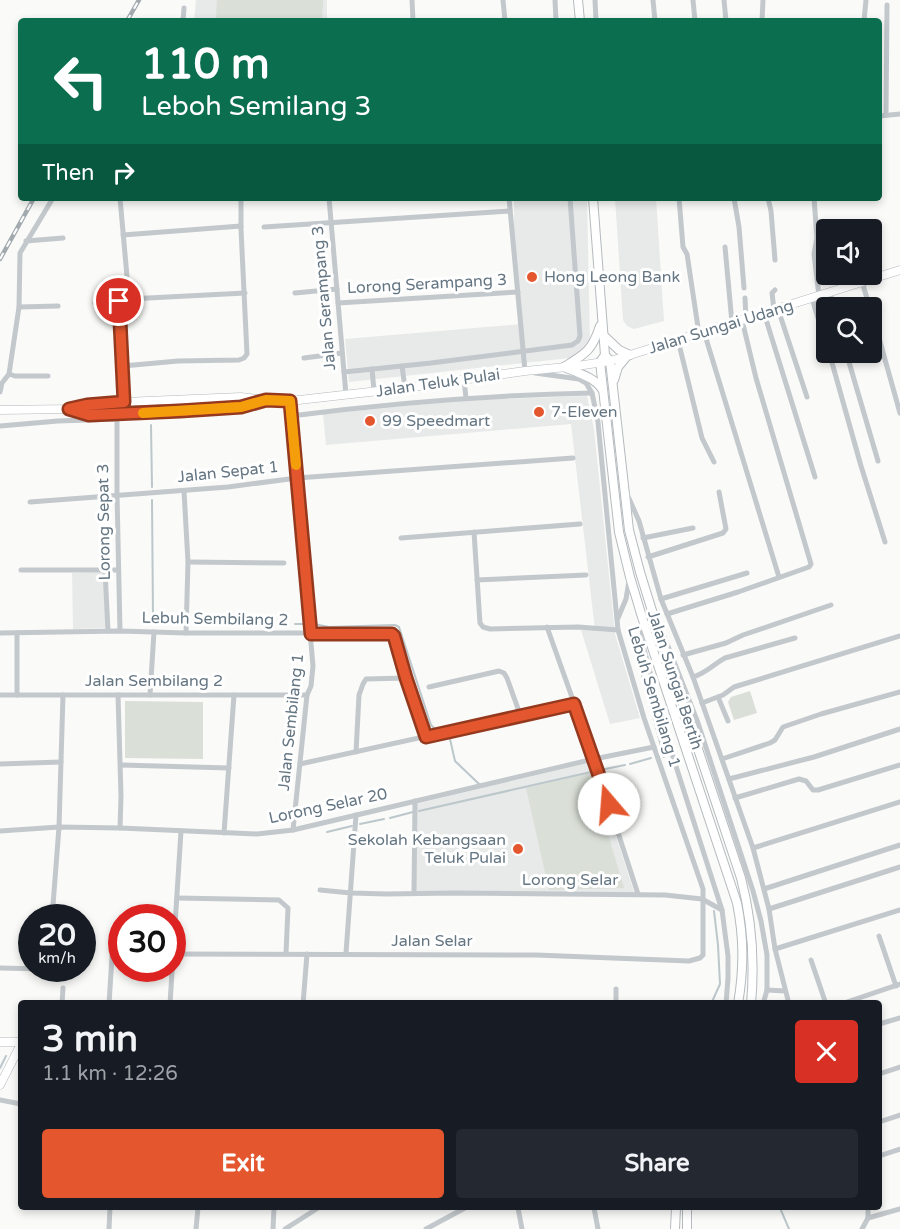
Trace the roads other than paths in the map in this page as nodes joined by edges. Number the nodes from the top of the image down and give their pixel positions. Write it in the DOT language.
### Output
graph roads {
  1 [pos="412,0"];
  2 [pos="504,0"];
  3 [pos="555,0"];
  4 [pos="578,0"];
  5 [pos="594,0"];
  6 [pos="653,0"];
  7 [pos="693,0"];
  8 [pos="724,0"];
  9 [pos="763,0"];
  10 [pos="866,0"];
  11 [pos="887,5"];
  12 [pos="184,8"];
  13 [pos="183,18"];
  14 [pos="413,18"];
  15 [pos="505,18"];
  16 [pos="556,18"];
  17 [pos="580,18"];
  18 [pos="596,18"];
  19 [pos="654,18"];
  20 [pos="695,18"];
  21 [pos="726,18"];
  22 [pos="762,18"];
  23 [pos="864,18"];
  24 [pos="900,114"];
  25 [pos="886,115"];
  26 [pos="882,116"];
  27 [pos="51,201"];
  28 [pos="120,201"];
  29 [pos="241,201"];
  30 [pos="329,201"];
  31 [pos="508,201"];
  32 [pos="570,201"];
  33 [pos="593,201"];
  34 [pos="679,201"];
  35 [pos="735,201"];
  36 [pos="769,201"];
  37 [pos="814,201"];
  38 [pos="510,211"];
  39 [pos="331,223"];
  40 [pos="241,226"];
  41 [pos="264,227"];
  42 [pos="123,235"];
  43 [pos="63,238"];
  44 [pos="26,241"];
  45 [pos="724,247"];
  46 [pos="775,260"];
  47 [pos="900,270"];
  48 [pos="882,274"];
  49 [pos="846,285"];
  50 [pos="744,288"];
  51 [pos="337,289"];
  52 [pos="775,290"];
  53 [pos="518,292"];
  54 [pos="830,292"];
  55 [pos="245,293"];
  56 [pos="296,293"];
  57 [pos="815,297"];
  58 [pos="831,297"];
  59 [pos="745,298"];
  60 [pos="129,299"];
  61 [pos="119,301"];
  62 [pos="816,301"];
  63 [pos="95,303"];
  64 [pos="338,303"];
  65 [pos="58,306"];
  66 [pos="19,307"];
  67 [pos="776,309"];
  68 [pos="764,313"];
  69 [pos="744,319"];
  70 [pos="602,321"];
  71 [pos="732,323"];
  72 [pos="701,333"];
  73 [pos="603,335"];
  74 [pos="678,340"];
  75 [pos="882,349"];
  76 [pos="524,351"];
  77 [pos="342,353"];
  78 [pos="629,355"];
  79 [pos="304,358"];
  80 [pos="605,359"];
  81 [pos="832,363"];
  82 [pos="849,363"];
  83 [pos="123,366"];
  84 [pos="402,366"];
  85 [pos="564,367"];
  86 [pos="372,369"];
  87 [pos="525,371"];
  88 [pos="344,372"];
  89 [pos="9,374"];
  90 [pos="48,376"];
  91 [pos="464,380"];
  92 [pos="408,388"];
  93 [pos="613,389"];
  94 [pos="603,391"];
  95 [pos="0,392"];
  96 [pos="374,392"];
  97 [pos="592,393"];
  98 [pos="345,395"];
  99 [pos="466,398"];
  100 [pos="807,398"];
  101 [pos="148,400"];
  102 [pos="266,400"];
  103 [pos="290,401"];
  104 [pos="124,402"];
  105 [pos="413,403"];
  106 [pos="69,409"];
  107 [pos="0,410"];
  108 [pos="203,410"];
  109 [pos="900,413"];
  110 [pos="117,416"];
  111 [pos="291,416"];
  112 [pos="0,426"];
  113 [pos="573,458"];
  114 [pos="878,460"];
  115 [pos="714,462"];
  116 [pos="297,477"];
  117 [pos="815,477"];
  118 [pos="623,486"];
  119 [pos="184,491"];
  120 [pos="719,492"];
  121 [pos="117,494"];
  122 [pos="30,502"];
  123 [pos="580,524"];
  124 [pos="693,528"];
  125 [pos="474,532"];
  126 [pos="643,537"];
  127 [pos="401,538"];
  128 [pos="885,542"];
  129 [pos="648,557"];
  130 [pos="188,562"];
  131 [pos="284,563"];
  132 [pos="21,570"];
  133 [pos="105,570"];
  134 [pos="118,570"];
  135 [pos="747,573"];
  136 [pos="586,575"];
  137 [pos="630,577"];
  138 [pos="779,577"];
  139 [pos="477,580"];
  140 [pos="661,600"];
  141 [pos="831,605"];
  142 [pos="653,614"];
  143 [pos="667,614"];
  144 [pos="642,617"];
  145 [pos="617,619"];
  146 [pos="547,627"];
  147 [pos="618,630"];
  148 [pos="108,631"];
  149 [pos="120,631"];
  150 [pos="154,632"];
  151 [pos="0,633"];
  152 [pos="17,633"];
  153 [pos="186,633"];
  154 [pos="311,634"];
  155 [pos="900,636"];
  156 [pos="795,638"];
  157 [pos="683,655"];
  158 [pos="693,677"];
  159 [pos="406,678"];
  160 [pos="429,687"];
  161 [pos="900,692"];
  162 [pos="0,695"];
  163 [pos="17,695"];
  164 [pos="63,695"];
  165 [pos="118,695"];
  166 [pos="150,695"];
  167 [pos="234,695"];
  168 [pos="308,695"];
  169 [pos="718,697"];
  170 [pos="702,703"];
  171 [pos="574,704"];
  172 [pos="521,717"];
  173 [pos="728,722"];
  174 [pos="900,729"];
  175 [pos="426,737"];
  176 [pos="654,747"];
  177 [pos="356,752"];
  178 [pos="594,759"];
  179 [pos="722,759"];
  180 [pos="61,762"];
  181 [pos="0,764"];
  182 [pos="300,764"];
  183 [pos="121,765"];
  184 [pos="900,765"];
  185 [pos="229,768"];
  186 [pos="729,779"];
  187 [pos="735,798"];
  188 [pos="415,801"];
  189 [pos="900,802"];
  190 [pos="356,815"];
  191 [pos="59,827"];
  192 [pos="120,828"];
  193 [pos="293,830"];
  194 [pos="0,831"];
  195 [pos="181,831"];
  196 [pos="224,832"];
  197 [pos="900,845"];
  198 [pos="753,848"];
  199 [pos="900,867"];
  200 [pos="764,889"];
  201 [pos="320,890"];
  202 [pos="351,893"];
  203 [pos="414,893"];
  204 [pos="638,894"];
  205 [pos="177,898"];
  206 [pos="702,899"];
  207 [pos="53,904"];
  208 [pos="176,904"];
  209 [pos="769,909"];
  210 [pos="722,910"];
  211 [pos="900,910"];
  212 [pos="879,936"];
  213 [pos="775,949"];
  214 [pos="286,953"];
  215 [pos="186,954"];
  216 [pos="307,954"];
  217 [pos="346,954"];
  218 [pos="811,960"];
  219 [pos="689,961"];
  220 [pos="0,968"];
  221 [pos="18,968"];
  222 [pos="110,982"];
  223 [pos="172,982"];
  224 [pos="898,985"];
  225 [pos="63,988"];
  226 [pos="616,989"];
  227 [pos="767,990"];
  228 [pos="785,991"];
  229 [pos="62,1000"];
  230 [pos="109,1000"];
  231 [pos="170,1000"];
  232 [pos="303,1000"];
  233 [pos="615,1000"];
  234 [pos="726,1000"];
  235 [pos="739,1000"];
  236 [pos="751,1000"];
  237 [pos="764,1000"];
  238 [pos="788,1000"];
  239 [pos="824,1000"];
  240 [pos="853,1000"];
  241 [pos="900,1018"];
  242 [pos="882,1023"];
  243 [pos="0,1042"];
  244 [pos="18,1043"];
  245 [pos="18,1049"];
  246 [pos="900,1067"];
  247 [pos="882,1073"];
  248 [pos="0,1085"];
  249 [pos="0,1100"];
  250 [pos="18,1103"];
  251 [pos="900,1115"];
  252 [pos="882,1121"];
  253 [pos="900,1149"];
  254 [pos="882,1155"];
  255 [pos="900,1209"];
  256 [pos="110,1210"];
  257 [pos="198,1210"];
  258 [pos="274,1210"];
  259 [pos="315,1210"];
  260 [pos="461,1210"];
  261 [pos="518,1210"];
  262 [pos="594,1210"];
  263 [pos="676,1210"];
  264 [pos="687,1210"];
  265 [pos="868,1210"];
  266 [pos="868,1218"];
  267 [pos="109,1229"];
  268 [pos="196,1229"];
  269 [pos="273,1229"];
  270 [pos="285,1229"];
  271 [pos="426,1229"];
  272 [pos="522,1229"];
  273 [pos="598,1229"];
  274 [pos="675,1229"];
  275 [pos="687,1229"];
  276 [pos="862,1229"];
  1 -- 14 [label="street"];
  2 -- 15 [label="street"];
  3 -- 16 [label="street"];
  4 -- 17 [label="main road"];
  5 -- 18 [label="street"];
  6 -- 19 [label="street"];
  7 -- 20 [label="street"];
  8 -- 21 [label="street"];
  9 -- 22 [label="street"];
  10 -- 23 [label="street"];
  11 -- 25 [label="street"];
  12 -- 13 [label="street"];
  24 -- 25 [label="street"];
  25 -- 26 [label="street"];
  27 -- 44 [label="street"];
  28 -- 42 [label="street"];
  29 -- 40 [label="street"];
  30 -- 39 [label="street, Jalan Serampang 3"];
  31 -- 38 [label="street"];
  32 -- 76 [label="street, Jalan Teluk Pulai"];
  33 -- 70 [label="main road, Jalan Sungai Bertih"];
  34 -- 72 [label="street"];
  35 -- 50 [label="street"];
  36 -- 46 [label="street"];
  37 -- 57 [label="street"];
  38 -- 39 [label="street"];
  38 -- 53 [label="street"];
  39 -- 41 [label="street"];
  39 -- 51 [label="street, Jalan Serampang 3"];
  40 -- 42 [label="street"];
  40 -- 55 [label="street"];
  42 -- 60 [label="street"];
  43 -- 44 [label="street"];
  44 -- 66 [label="street"];
  45 -- 71 [label="street"];
  47 -- 48 [label="main road, Jalan Sungai Udang"];
  49 -- 54 [label="main road, Jalan Sungai Udang"];
  51 -- 56 [label="street"];
  51 -- 64 [label="street, Jalan Serampang 3"];
  52 -- 67 [label="street"];
  53 -- 64 [label="street, Lorong Serampang 3"];
  53 -- 76 [label="street"];
  54 -- 57 [label="main road, Jalan Sungai Udang"];
  54 -- 58 [label="street"];
  55 -- 60 [label="street"];
  55 -- 83 [label="street"];
  57 -- 62 [label="street"];
  57 -- 67 [label="main road, Jalan Sungai Udang"];
  59 -- 69 [label="street"];
  60 -- 61 [label="street"];
  61 -- 63 [label="street"];
  61 -- 83 [label="street"];
  64 -- 77 [label="street, Jalan Serampang 3"];
  65 -- 66 [label="street"];
  66 -- 89 [label="street"];
  67 -- 68 [label="main road, Jalan Sungai Udang"];
  67 -- 100 [label="street"];
  68 -- 69 [label="main road, Jalan Sungai Udang"];
  68 -- 117 [label="street"];
  69 -- 71 [label="main road, Jalan Sungai Udang"];
  69 -- 138 [label="street"];
  70 -- 73 [label="main road, Jalan Sungai Bertih"];
  70 -- 85 [label="main road"];
  71 -- 72 [label="main road, Jalan Sungai Udang"];
  72 -- 74 [label="main road, Jalan Sungai Udang"];
  72 -- 138 [label="street"];
  73 -- 78 [label="main road"];
  73 -- 80 [label="main road, Jalan Sungai Bertih"];
  74 -- 78 [label="main road, Jalan Sungai Udang"];
  74 -- 115 [label="street"];
  75 -- 109 [label="street"];
  76 -- 84 [label="street, Jalan Teluk Pulai"];
  76 -- 87 [label="street"];
  77 -- 79 [label="street"];
  77 -- 88 [label="street, Jalan Serampang 3"];
  78 -- 80 [label="main road, Jalan Sungai Udang"];
  78 -- 93 [label="main road"];
  80 -- 85 [label="main road, Jalan Teluk Pulai"];
  80 -- 93 [label="main road, Jalan Sungai Bertih"];
  80 -- 94 [label="main road, Jalan Sungai Bertih"];
  81 -- 128 [label="street"];
  82 -- 114 [label="street"];
  83 -- 104 [label="street"];
  84 -- 86 [label="street, Jalan Teluk Pulai"];
  84 -- 92 [label="street"];
  85 -- 87 [label="main road, Jalan Teluk Pulai"];
  85 -- 94 [label="main road"];
  86 -- 88 [label="street, Jalan Teluk Pulai"];
  86 -- 96 [label="street"];
  87 -- 91 [label="main road, Jalan Teluk Pulai"];
  87 -- 97 [label="street"];
  88 -- 98 [label="street, Jalan Serampang 3"];
  89 -- 90 [label="street"];
  89 -- 95 [label="street"];
  91 -- 92 [label="main road, Jalan Teluk Pulai"];
  91 -- 99 [label="street"];
  92 -- 96 [label="main road, Jalan Teluk Pulai"];
  92 -- 105 [label="street"];
  93 -- 118 [label="main road, Jalan Sungai Bertih"];
  94 -- 137 [label="main road, Jalan Sungai Bertih"];
  96 -- 98 [label="main road, Jalan Teluk Pulai"];
  97 -- 99 [label="street"];
  97 -- 145 [label="street, Lebuh Sembilang 1"];
  98 -- 103 [label="main road, Jalan Teluk Pulai"];
  99 -- 105 [label="street"];
  101 -- 102 [label="main road, Jalan Teluk Pulai"];
  101 -- 104 [label="main road, Jalan Teluk Pulai"];
  101 -- 108 [label="main road"];
  102 -- 103 [label="main road, Jalan Teluk Pulai"];
  102 -- 108 [label="main road, Jalan Teluk Pulai"];
  103 -- 111 [label="street, Jalan Sembilang 1"];
  104 -- 106 [label="main road, Jalan Teluk Pulai"];
  105 -- 111 [label="street"];
  106 -- 107 [label="main road, Jalan Teluk Pulai"];
  106 -- 110 [label="main road, Jalan Teluk Pulai"];
  108 -- 110 [label="main road, Jalan Teluk Pulai"];
  110 -- 112 [label="street"];
  110 -- 121 [label="street, Lorong Sepat 3"];
  111 -- 116 [label="street, Jalan Sembilang 1"];
  113 -- 116 [label="street, Jalan Sepat 1"];
  116 -- 119 [label="street, Jalan Sepat 1"];
  116 -- 154 [label="street, Jalan Sembilang 1"];
  118 -- 126 [label="street"];
  118 -- 142 [label="main road, Jalan Sungai Bertih"];
  119 -- 121 [label="street, Jalan Sepat 1"];
  119 -- 130 [label="street"];
  120 -- 129 [label="street"];
  121 -- 122 [label="street, Jalan Sepat 1"];
  121 -- 134 [label="street, Lorong Sepat 3"];
  123 -- 125 [label="street"];
  124 -- 126 [label="street"];
  125 -- 127 [label="street"];
  125 -- 139 [label="street"];
  126 -- 129 [label="street"];
  129 -- 140 [label="street"];
  130 -- 131 [label="street"];
  130 -- 153 [label="street"];
  132 -- 133 [label="street"];
  133 -- 134 [label="street"];
  133 -- 148 [label="street"];
  134 -- 149 [label="street, Lorong Sepat 3"];
  135 -- 140 [label="street"];
  136 -- 139 [label="street"];
  137 -- 144 [label="main road, Jalan Sungai Bertih"];
  137 -- 145 [label="street"];
  138 -- 143 [label="street"];
  139 -- 146 [label="street"];
  140 -- 143 [label="street"];
  141 -- 157 [label="street"];
  142 -- 227 [label="street"];
  142 -- 236 [label="main road, Jalan Sungai Bertih"];
  143 -- 157 [label="street"];
  144 -- 210 [label="street"];
  144 -- 235 [label="main road, Jalan Sungai Bertih"];
  145 -- 147 [label="street, Lebuh Sembilang 1"];
  146 -- 147 [label="street"];
  146 -- 171 [label="street"];
  147 -- 176 [label="street, Lebuh Sembilang 1"];
  148 -- 149 [label="street, Lebuh Sembilang 2"];
  148 -- 152 [label="street, Lebuh Sembilang 2"];
  149 -- 150 [label="street, Lebuh Sembilang 2"];
  150 -- 153 [label="street, Lebuh Sembilang 2"];
  150 -- 166 [label="street"];
  151 -- 152 [label="street, Lebuh Sembilang 2"];
  152 -- 163 [label="street"];
  153 -- 154 [label="street, Lebuh Sembilang 2"];
  154 -- 159 [label="street, Lebuh Sembilang 2"];
  154 -- 168 [label="street, Jalan Sembilang 1"];
  155 -- 169 [label="street"];
  156 -- 158 [label="street"];
  157 -- 158 [label="street"];
  158 -- 170 [label="street"];
  159 -- 175 [label="street, Lebuh Sembilang 2"];
  159 -- 177 [label="street"];
  160 -- 172 [label="street"];
  161 -- 179 [label="street"];
  162 -- 163 [label="street, Jalan Sembilang 2"];
  163 -- 164 [label="street, Jalan Sembilang 2"];
  164 -- 165 [label="street, Jalan Sembilang 2"];
  164 -- 180 [label="street"];
  165 -- 166 [label="street, Jalan Sembilang 2"];
  165 -- 183 [label="street"];
  166 -- 167 [label="street, Jalan Sembilang 2"];
  167 -- 168 [label="street, Jalan Sembilang 2"];
  167 -- 185 [label="street"];
  168 -- 182 [label="street, Jalan Sembilang 1"];
  169 -- 170 [label="street"];
  169 -- 173 [label="street"];
  170 -- 179 [label="street"];
  171 -- 172 [label="street"];
  171 -- 178 [label="street"];
  172 -- 175 [label="street"];
  174 -- 186 [label="street"];
  175 -- 177 [label="street"];
  176 -- 178 [label="street, Lorong Selar 20"];
  176 -- 206 [label="street, Lebuh Sembilang 1"];
  177 -- 182 [label="street"];
  178 -- 188 [label="street, Lorong Selar 20"];
  178 -- 204 [label="street"];
  179 -- 186 [label="street"];
  180 -- 181 [label="street"];
  180 -- 191 [label="street"];
  182 -- 193 [label="street, Jalan Sembilang 1"];
  183 -- 185 [label="street"];
  183 -- 192 [label="street"];
  184 -- 187 [label="street"];
  185 -- 196 [label="street"];
  186 -- 187 [label="street"];
  187 -- 198 [label="street"];
  188 -- 190 [label="street, Lorong Selar 20"];
  188 -- 203 [label="street"];
  189 -- 198 [label="street"];
  190 -- 193 [label="street, Lorong Selar 20"];
  190 -- 202 [label="street"];
  191 -- 192 [label="street, Lorong Selar 20"];
  191 -- 194 [label="street, Lorong Selar 20"];
  191 -- 207 [label="street"];
  192 -- 195 [label="street, Lorong Selar 20"];
  193 -- 196 [label="street, Lorong Selar 20"];
  195 -- 196 [label="street, Lorong Selar 20"];
  195 -- 205 [label="street"];
  197 -- 200 [label="street"];
  198 -- 200 [label="street"];
  199 -- 209 [label="street"];
  200 -- 209 [label="street"];
  201 -- 202 [label="street, Lorong Selar"];
  202 -- 203 [label="street, Lorong Selar"];
  202 -- 217 [label="street"];
  203 -- 204 [label="street, Lorong Selar"];
  204 -- 206 [label="street, Lorong Selar"];
  205 -- 208 [label="street"];
  205 -- 214 [label="street"];
  206 -- 210 [label="street, Lorong Selar"];
  206 -- 219 [label="street, Lebuh Sembilang 1"];
  209 -- 213 [label="street"];
  210 -- 234 [label="street"];
  211 -- 213 [label="street"];
  212 -- 224 [label="street"];
  213 -- 228 [label="street"];
  214 -- 215 [label="street, Jalan Selar"];
  214 -- 216 [label="street, Jalan Selar"];
  216 -- 217 [label="street, Jalan Selar"];
  216 -- 232 [label="street"];
  217 -- 219 [label="street, Jalan Selar"];
  218 -- 239 [label="street"];
  220 -- 221 [label="street"];
  222 -- 230 [label="street"];
  223 -- 231 [label="street"];
  224 -- 240 [label="street"];
  225 -- 229 [label="street"];
  226 -- 233 [label="street"];
  227 -- 228 [label="street"];
  227 -- 237 [label="street"];
  228 -- 238 [label="street"];
  241 -- 242 [label="street"];
  243 -- 244 [label="main road"];
  245 -- 248 [label="main road"];
  246 -- 247 [label="street"];
  249 -- 250 [label="street"];
  251 -- 252 [label="street"];
  253 -- 254 [label="street"];
  255 -- 266 [label="street"];
  256 -- 267 [label="street"];
  257 -- 268 [label="street"];
  258 -- 269 [label="street"];
  259 -- 270 [label="street"];
  260 -- 271 [label="street"];
  261 -- 272 [label="street"];
  262 -- 273 [label="street"];
  263 -- 274 [label="main road"];
  264 -- 275 [label="main road"];
  265 -- 266 [label="street"];
  266 -- 276 [label="street"];
}
